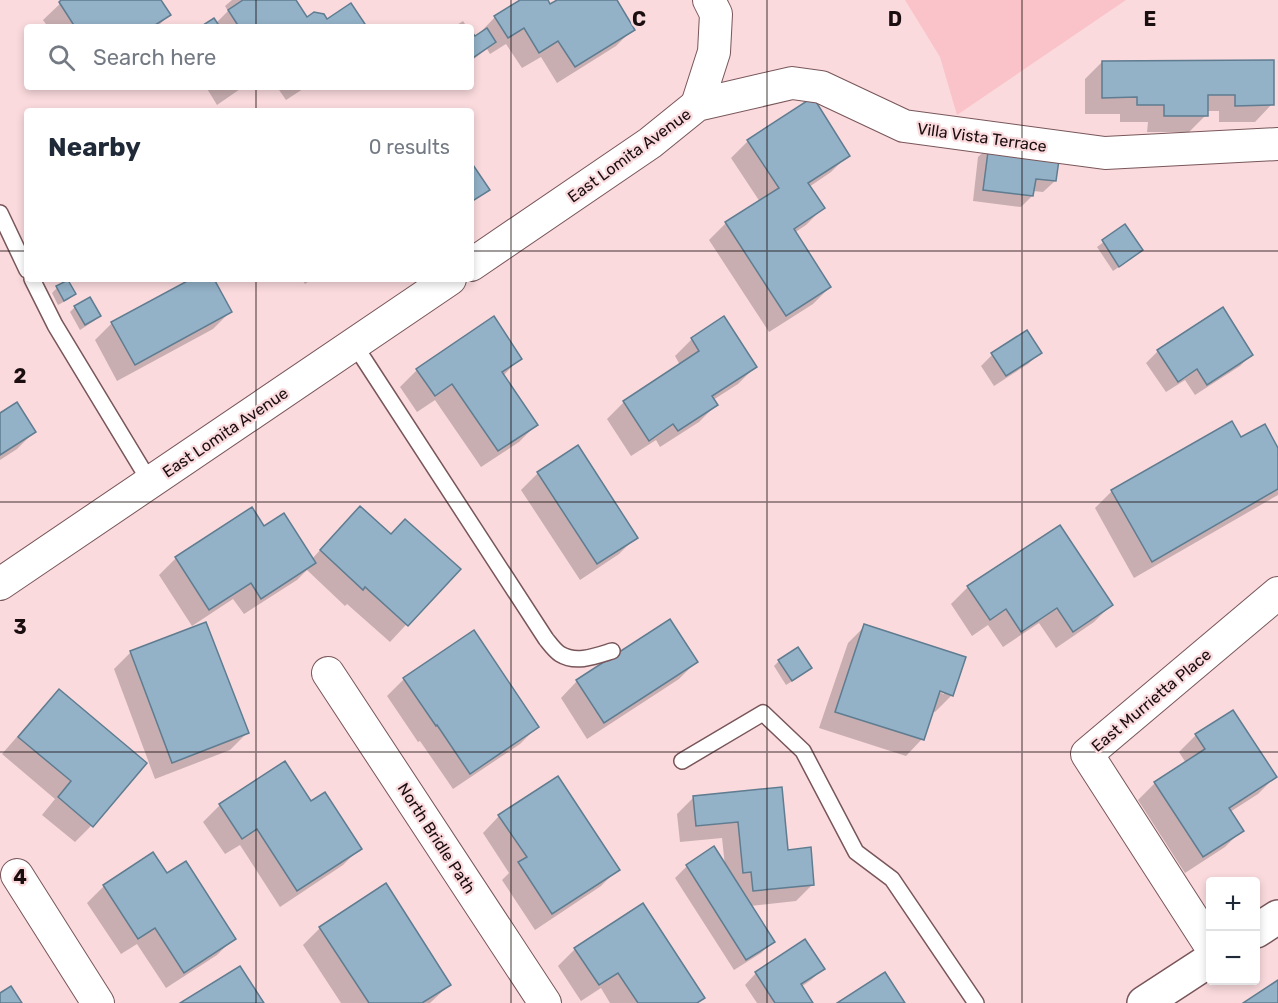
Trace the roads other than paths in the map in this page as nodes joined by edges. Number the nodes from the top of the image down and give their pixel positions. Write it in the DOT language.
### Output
graph roads {
  1 [pos="708,0"];
  2 [pos="697,105"];
  3 [pos="1278,144"];
  4 [pos="0,213"];
  5 [pos="474,263"];
  6 [pos="24,264"];
  7 [pos="34,282"];
  8 [pos="446,282"];
  9 [pos="354,344"];
  10 [pos="150,482"];
  11 [pos="0,584"];
  12 [pos="1278,593"];
  13 [pos="612,651"];
  14 [pos="328,673"];
  15 [pos="682,761"];
  16 [pos="17,875"];
  17 [pos="1278,916"];
  18 [pos="1260,928"];
  19 [pos="1206,939"];
  20 [pos="1206,963"];
  21 [pos="98,1003"];
  22 [pos="545,1003"];
  23 [pos="976,1003"];
  24 [pos="1144,1003"];
  1 -- 2 [label="street"];
  2 -- 3 [label="street, Villa Vista Terrace"];
  2 -- 5 [label="street, East Lomita Avenue"];
  4 -- 6 [label="lane"];
  7 -- 10 [label="lane"];
  8 -- 9 [label="street, East Lomita Avenue"];
  9 -- 10 [label="street, East Lomita Avenue"];
  9 -- 13 [label="lane"];
  10 -- 11 [label="street, East Lomita Avenue"];
  12 -- 19 [label="street, East Murrietta Place"];
  14 -- 22 [label="street, North Bridle Path"];
  15 -- 23 [label="lane"];
  16 -- 21 [label="street"];
  17 -- 18 [label="street"];
  20 -- 24 [label="street"];
}
